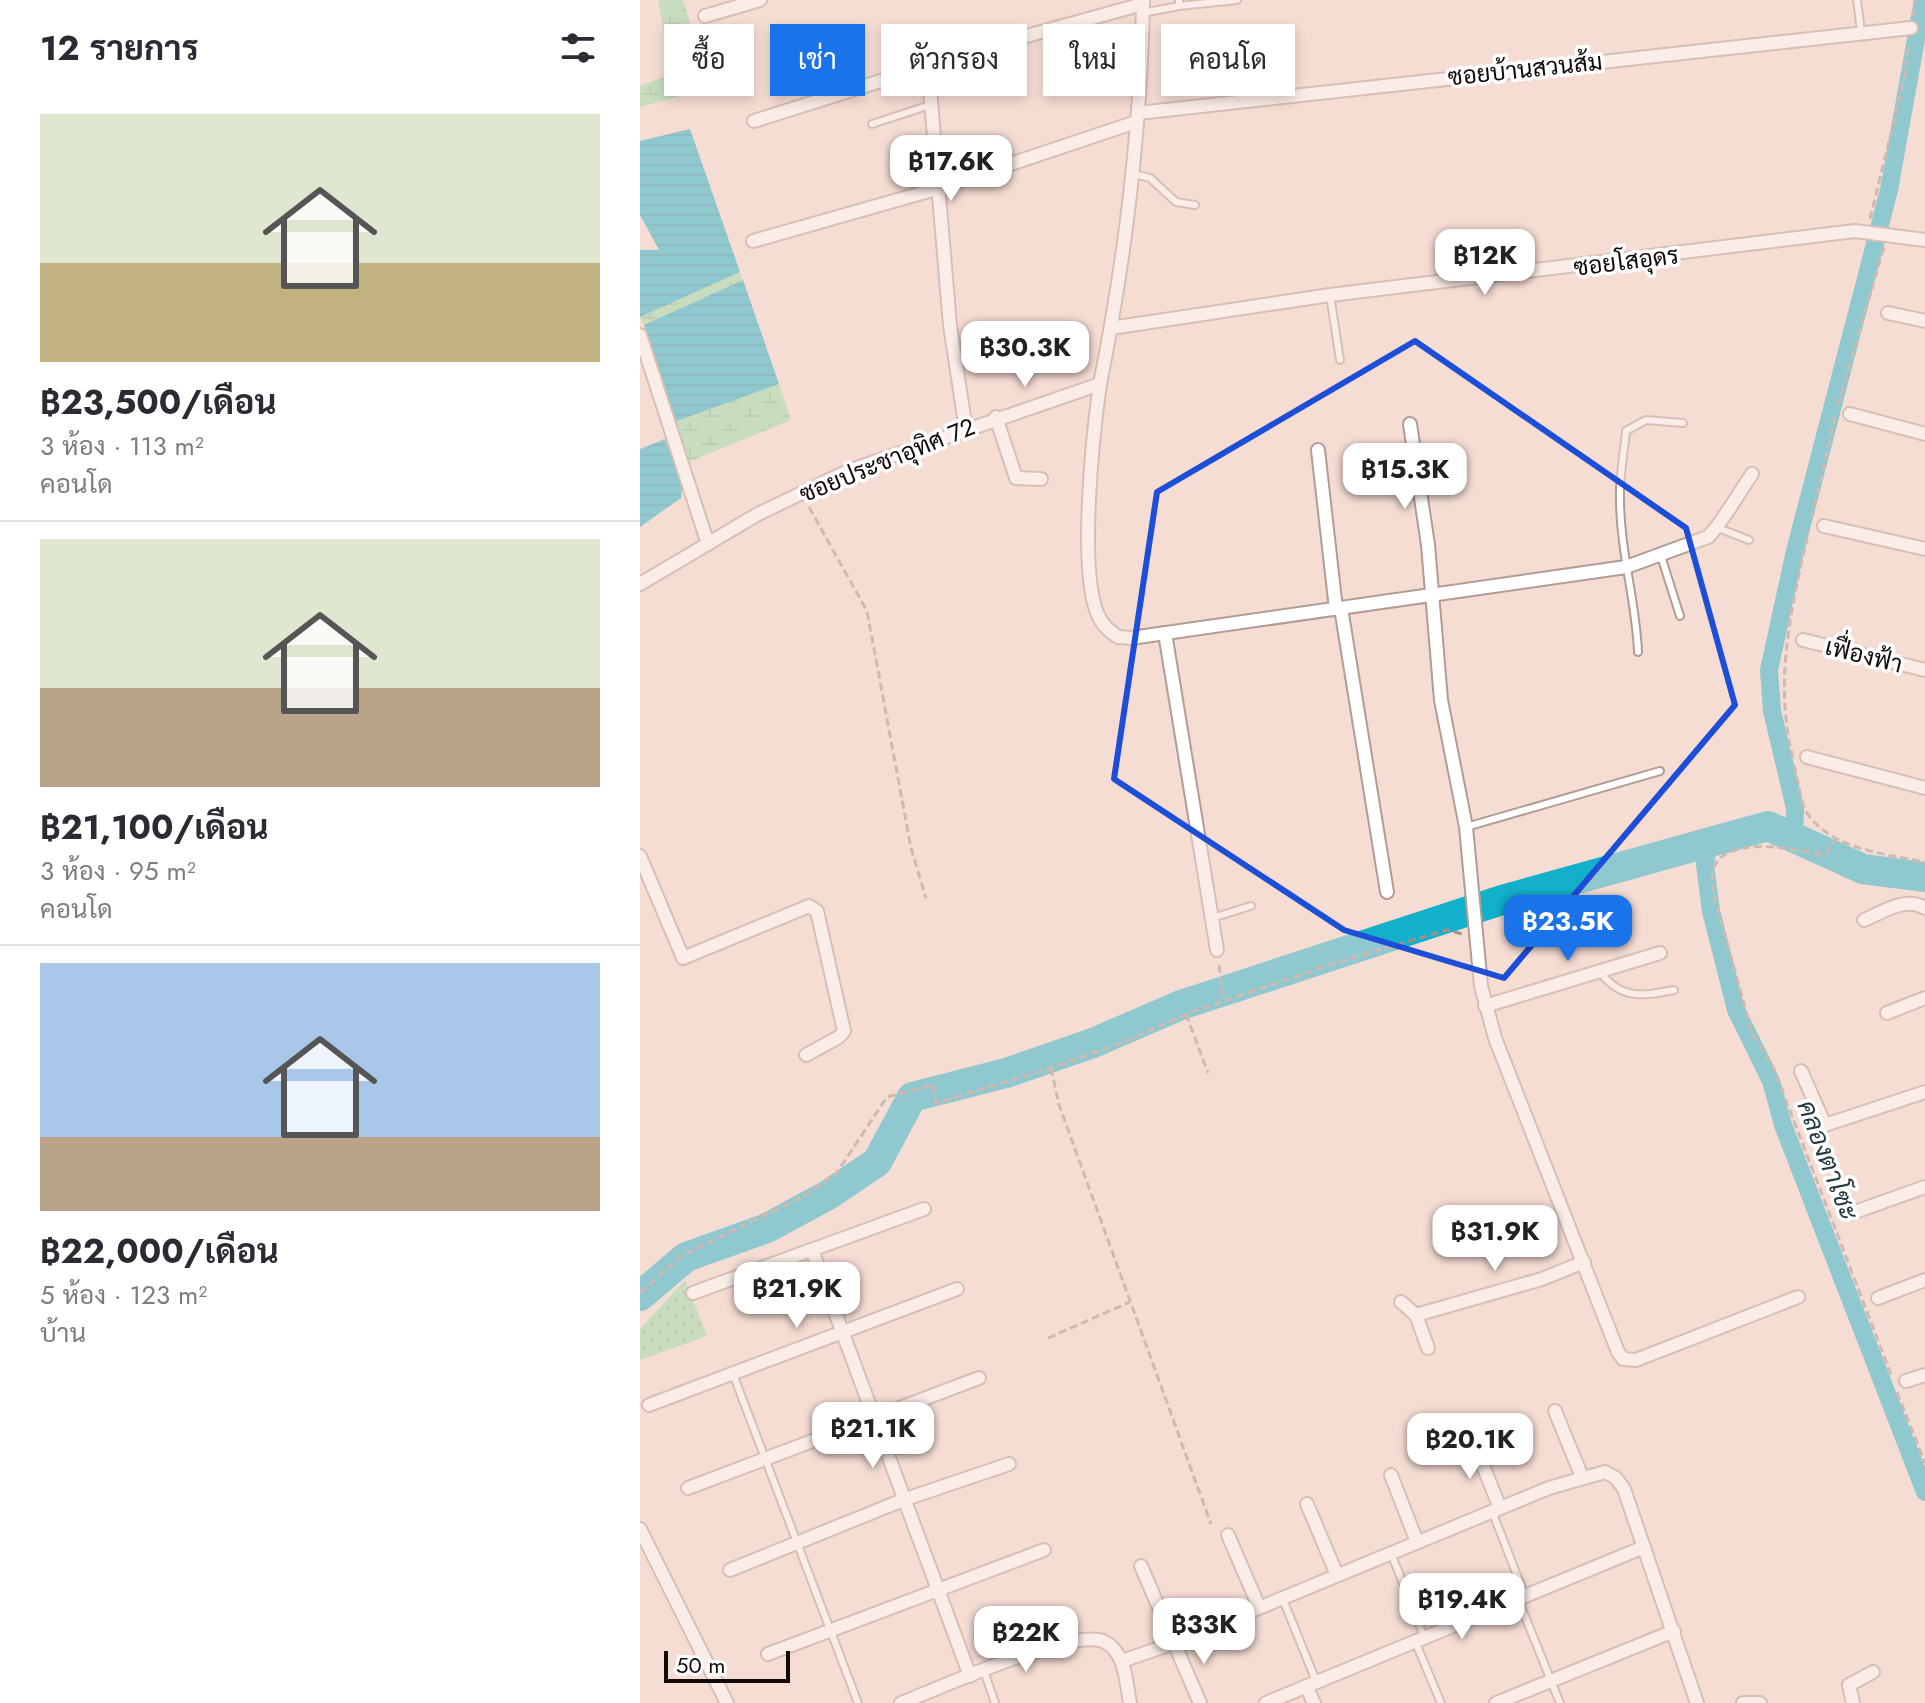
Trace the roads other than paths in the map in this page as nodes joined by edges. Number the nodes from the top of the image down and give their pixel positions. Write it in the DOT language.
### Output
graph roads {
  1 [pos="760,0"];
  2 [pos="1237,0"];
  3 [pos="1857,0"];
  4 [pos="1179,3"];
  5 [pos="1143,6"];
  6 [pos="705,16"];
  7 [pos="1911,28"];
  8 [pos="1861,34"];
  9 [pos="1027,38"];
  10 [pos="881,81"];
  11 [pos="930,96"];
  12 [pos="930,105"];
  13 [pos="1137,118"];
  14 [pos="754,121"];
  15 [pos="872,124"];
  16 [pos="1130,174"];
  17 [pos="936,189"];
  18 [pos="1195,205"];
  19 [pos="753,241"];
  20 [pos="1923,243"];
  21 [pos="1330,295"];
  22 [pos="1888,313"];
  23 [pos="1925,321"];
  24 [pos="1111,328"];
  25 [pos="640,335"];
  26 [pos="1340,360"];
  27 [pos="1100,384"];
  28 [pos="1850,414"];
  29 [pos="996,417"];
  30 [pos="1683,423"];
  31 [pos="1410,424"];
  32 [pos="966,430"];
  33 [pos="1925,434"];
  34 [pos="1318,450"];
  35 [pos="1752,474"];
  36 [pos="1041,479"];
  37 [pos="1824,526"];
  38 [pos="1718,528"];
  39 [pos="1749,540"];
  40 [pos="708,544"];
  41 [pos="1925,549"];
  42 [pos="1661,556"];
  43 [pos="1626,567"];
  44 [pos="640,584"];
  45 [pos="1432,596"];
  46 [pos="1338,609"];
  47 [pos="1680,616"];
  48 [pos="1165,633"];
  49 [pos="1803,640"];
  50 [pos="1638,652"];
  51 [pos="1925,670"];
  52 [pos="1807,757"];
  53 [pos="1660,771"];
  54 [pos="1925,788"];
  55 [pos="1466,827"];
  56 [pos="640,856"];
  57 [pos="1387,892"];
  58 [pos="1251,906"];
  59 [pos="1925,908"];
  60 [pos="1212,918"];
  61 [pos="1864,920"];
  62 [pos="1217,950"];
  63 [pos="1660,953"];
  64 [pos="1600,972"];
  65 [pos="1674,990"];
  66 [pos="1925,998"];
  67 [pos="1485,1006"];
  68 [pos="1887,1013"];
  69 [pos="806,1055"];
  70 [pos="1801,1071"];
  71 [pos="1925,1092"];
  72 [pos="1925,1187"];
  73 [pos="924,1209"];
  74 [pos="1852,1213"];
  75 [pos="812,1250"];
  76 [pos="1584,1262"];
  77 [pos="1925,1280"];
  78 [pos="957,1289"];
  79 [pos="693,1293"];
  80 [pos="1798,1297"];
  81 [pos="1878,1298"];
  82 [pos="1401,1302"];
  83 [pos="1416,1315"];
  84 [pos="842,1333"];
  85 [pos="1428,1348"];
  86 [pos="733,1374"];
  87 [pos="1925,1375"];
  88 [pos="979,1378"];
  89 [pos="1906,1381"];
  90 [pos="649,1405"];
  91 [pos="1555,1411"];
  92 [pos="874,1419"];
  93 [pos="1473,1441"];
  94 [pos="765,1459"];
  95 [pos="1009,1464"];
  96 [pos="1391,1475"];
  97 [pos="1582,1477"];
  98 [pos="688,1488"];
  99 [pos="903,1500"];
  100 [pos="1307,1504"];
  101 [pos="1496,1509"];
  102 [pos="640,1529"];
  103 [pos="1228,1535"];
  104 [pos="1417,1542"];
  105 [pos="797,1543"];
  106 [pos="1644,1547"];
  107 [pos="1044,1550"];
  108 [pos="1391,1553"];
  109 [pos="1141,1566"];
  110 [pos="730,1570"];
  111 [pos="1337,1575"];
  112 [pos="937,1588"];
  113 [pos="1282,1597"];
  114 [pos="1522,1598"];
  115 [pos="1259,1607"];
  116 [pos="830,1630"];
  117 [pos="1674,1631"];
  118 [pos="1420,1639"];
  119 [pos="1174,1643"];
  120 [pos="768,1654"];
  121 [pos="1122,1661"];
  122 [pos="984,1671"];
  123 [pos="1873,1672"];
  124 [pos="970,1676"];
  125 [pos="1551,1681"];
  126 [pos="1311,1684"];
  127 [pos="727,1703"];
  128 [pos="858,1703"];
  129 [pos="901,1703"];
  130 [pos="995,1703"];
  131 [pos="1130,1703"];
  132 [pos="1200,1703"];
  133 [pos="1266,1703"];
  134 [pos="1314,1703"];
  135 [pos="1441,1703"];
  136 [pos="1496,1703"];
  137 [pos="1560,1703"];
  138 [pos="1697,1703"];
  139 [pos="1743,1703"];
  140 [pos="1760,1703"];
  141 [pos="1853,1703"];
  1 -- 6 [label="street"];
  2 -- 4 [label="lane"];
  3 -- 8 [label="lane"];
  4 -- 5 [label="lane"];
  5 -- 9 [label="street"];
  5 -- 13 [label="street"];
  7 -- 8 [label="street, ซอยบ้านสวนส้ม"];
  8 -- 13 [label="street, ซอยบ้านสวนส้ม"];
  10 -- 14 [label="street"];
  11 -- 12 [label="street"];
  12 -- 15 [label="lane"];
  12 -- 17 [label="street"];
  13 -- 16 [label="street"];
  13 -- 17 [label="street, ซอยบ้านสวนส้ม"];
  16 -- 18 [label="lane"];
  16 -- 24 [label="street"];
  17 -- 19 [label="street, ซอยบ้านสวนส้ม"];
  17 -- 32 [label="street"];
  20 -- 21 [label="street, ซอยโสอุดร"];
  21 -- 24 [label="street, ซอยโสอุดร"];
  21 -- 26 [label="lane"];
  22 -- 23 [label="street"];
  24 -- 27 [label="street"];
  25 -- 40 [label="street"];
  27 -- 29 [label="street, ซอยประชาอุทิศ 72"];
  27 -- 48 [label="street"];
  28 -- 33 [label="street"];
  29 -- 32 [label="street, ซอยประชาอุทิศ 72"];
  29 -- 36 [label="street"];
  30 -- 43 [label="lane"];
  31 -- 45 [label="street"];
  32 -- 40 [label="street, ซอยประชาอุทิศ 72"];
  34 -- 46 [label="street"];
  35 -- 38 [label="street"];
  37 -- 41 [label="street"];
  38 -- 39 [label="lane"];
  38 -- 42 [label="street"];
  40 -- 44 [label="street, ซอยประชาอุทิศ 72"];
  42 -- 43 [label="street"];
  42 -- 47 [label="lane"];
  43 -- 45 [label="street"];
  43 -- 50 [label="lane"];
  45 -- 46 [label="street"];
  45 -- 55 [label="street"];
  46 -- 48 [label="street"];
  46 -- 57 [label="street"];
  48 -- 60 [label="street"];
  49 -- 51 [label="street, เฟื่องฟ้า"];
  52 -- 54 [label="street"];
  53 -- 55 [label="lane"];
  55 -- 67 [label="street"];
  56 -- 69 [label="street"];
  58 -- 60 [label="lane"];
  59 -- 61 [label="street"];
  60 -- 62 [label="street"];
  63 -- 64 [label="street"];
  64 -- 65 [label="lane"];
  64 -- 67 [label="street"];
  66 -- 68 [label="street"];
  67 -- 76 [label="street"];
  70 -- 71 [label="street"];
  72 -- 74 [label="street"];
  73 -- 75 [label="street"];
  75 -- 79 [label="street"];
  75 -- 84 [label="street"];
  76 -- 80 [label="street"];
  76 -- 83 [label="street"];
  77 -- 81 [label="street"];
  78 -- 84 [label="street"];
  82 -- 83 [label="street"];
  83 -- 85 [label="street"];
  84 -- 86 [label="street"];
  84 -- 92 [label="street"];
  86 -- 90 [label="street"];
  86 -- 94 [label="lane"];
  87 -- 89 [label="street"];
  88 -- 92 [label="street"];
  91 -- 97 [label="street"];
  92 -- 94 [label="street"];
  92 -- 99 [label="street"];
  93 -- 101 [label="street"];
  94 -- 98 [label="street"];
  94 -- 105 [label="lane"];
  95 -- 99 [label="street"];
  96 -- 104 [label="street"];
  97 -- 101 [label="street"];
  97 -- 106 [label="street"];
  99 -- 105 [label="street"];
  99 -- 112 [label="street"];
  100 -- 111 [label="street"];
  101 -- 104 [label="street"];
  101 -- 114 [label="lane"];
  102 -- 127 [label="street"];
  103 -- 115 [label="street"];
  104 -- 108 [label="street"];
  105 -- 110 [label="street"];
  105 -- 116 [label="lane"];
  106 -- 114 [label="street"];
  106 -- 117 [label="street"];
  107 -- 112 [label="street"];
  108 -- 111 [label="street"];
  108 -- 118 [label="lane"];
  109 -- 119 [label="street"];
  111 -- 113 [label="street"];
  112 -- 116 [label="street"];
  112 -- 124 [label="street"];
  113 -- 115 [label="street"];
  113 -- 126 [label="lane"];
  114 -- 118 [label="street"];
  114 -- 125 [label="lane"];
  115 -- 119 [label="street"];
  116 -- 120 [label="street"];
  116 -- 128 [label="lane"];
  117 -- 125 [label="street"];
  117 -- 138 [label="street"];
  118 -- 126 [label="street"];
  118 -- 135 [label="lane"];
  119 -- 121 [label="street"];
  119 -- 132 [label="street"];
  121 -- 122 [label="street"];
  121 -- 131 [label="street"];
  122 -- 124 [label="street"];
  122 -- 130 [label="lane"];
  123 -- 141 [label="street"];
  124 -- 129 [label="street"];
  125 -- 136 [label="street"];
  125 -- 137 [label="lane"];
  126 -- 133 [label="street"];
  126 -- 134 [label="street"];
  139 -- 140 [label="street"];
}
